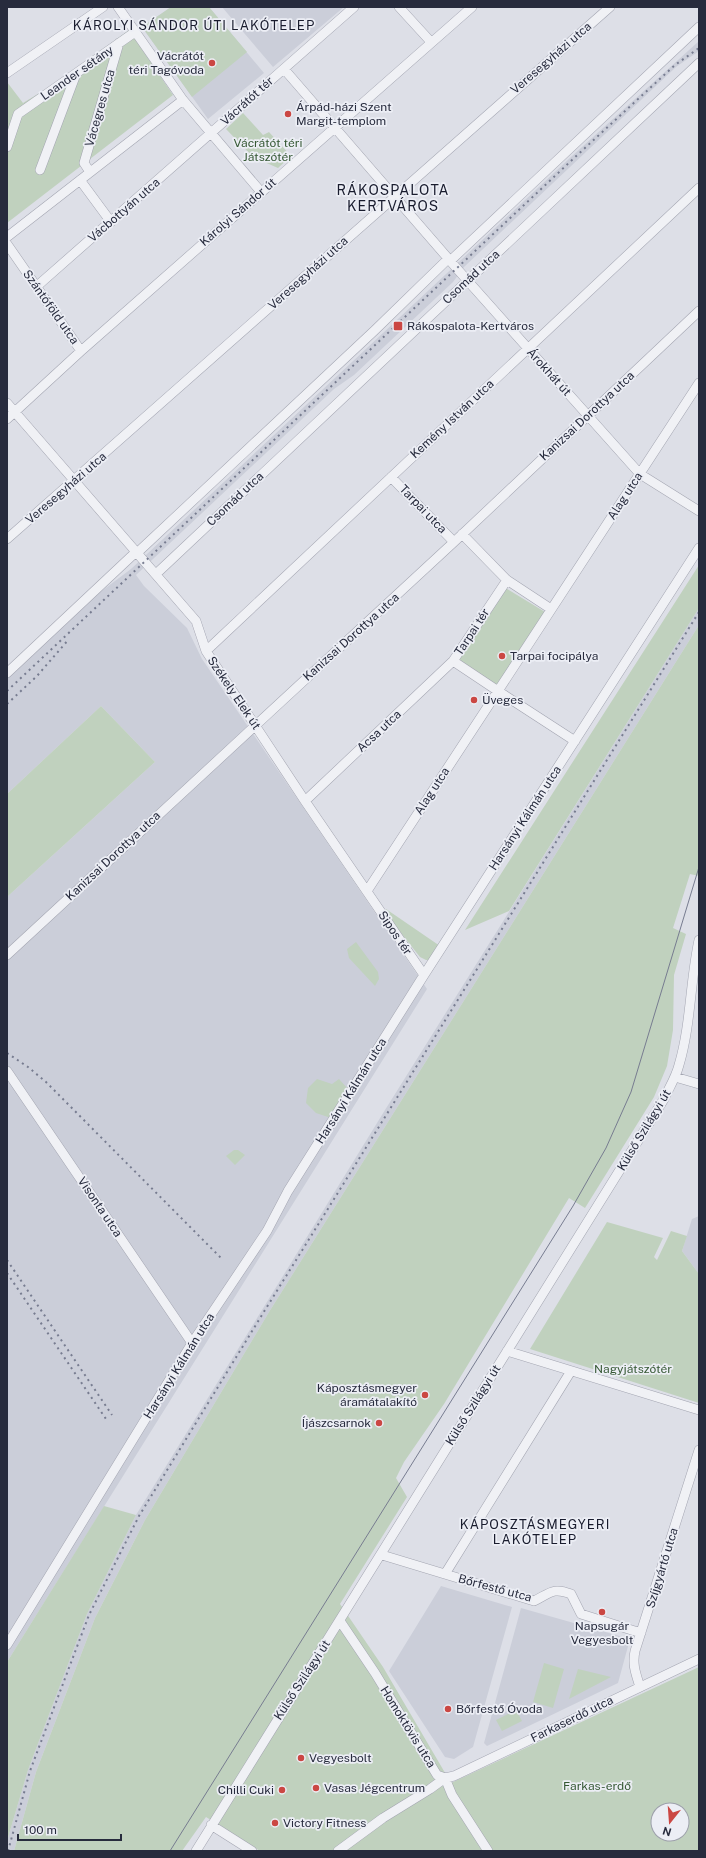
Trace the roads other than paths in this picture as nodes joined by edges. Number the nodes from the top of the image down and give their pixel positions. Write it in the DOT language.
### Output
graph roads {
  1 [pos="103,7"];
  2 [pos="118,7"];
  3 [pos="354,7"];
  4 [pos="399,7"];
  5 [pos="472,7"];
  6 [pos="610,7"];
  7 [pos="699,27"];
  8 [pos="135,32"];
  9 [pos="431,42"];
  10 [pos="119,43"];
  11 [pos="699,63"];
  12 [pos="284,69"];
  13 [pos="7,73"];
  14 [pos="76,74"];
  15 [pos="184,100"];
  16 [pos="334,128"];
  17 [pos="211,134"];
  18 [pos="7,146"];
  19 [pos="40,170"];
  20 [pos="90,172"];
  21 [pos="80,180"];
  22 [pos="699,188"];
  23 [pos="260,192"];
  24 [pos="395,196"];
  25 [pos="111,222"];
  26 [pos="7,237"];
  27 [pos="7,244"];
  28 [pos="449,260"];
  29 [pos="468,280"];
  30 [pos="36,287"];
  31 [pos="696,314"];
  32 [pos="528,348"];
  33 [pos="81,351"];
  34 [pos="699,384"];
  35 [pos="7,403"];
  36 [pos="14,412"];
  37 [pos="588,415"];
  38 [pos="7,419"];
  39 [pos="640,474"];
  40 [pos="391,476"];
  41 [pos="74,480"];
  42 [pos="699,511"];
  43 [pos="462,534"];
  44 [pos="7,539"];
  45 [pos="454,542"];
  46 [pos="699,548"];
  47 [pos="137,552"];
  48 [pos="156,574"];
  49 [pos="507,580"];
  50 [pos="551,609"];
  51 [pos="206,651"];
  52 [pos="453,661"];
  53 [pos="7,673"];
  54 [pos="498,691"];
  55 [pos="255,724"];
  56 [pos="574,741"];
  57 [pos="305,801"];
  58 [pos="366,891"];
  59 [pos="699,940"];
  60 [pos="7,955"];
  61 [pos="424,975"];
  62 [pos="7,1071"];
  63 [pos="675,1077"];
  64 [pos="699,1084"];
  65 [pos="192,1343"];
  66 [pos="507,1351"];
  67 [pos="572,1371"];
  68 [pos="699,1410"];
  69 [pos="699,1450"];
  70 [pos="382,1555"];
  71 [pos="445,1574"];
  72 [pos="340,1621"];
  73 [pos="641,1633"];
  74 [pos="9,1642"];
  75 [pos="699,1659"];
  76 [pos="640,1687"];
  77 [pos="445,1778"];
  78 [pos="211,1826"];
  79 [pos="196,1851"];
  80 [pos="252,1851"];
  81 [pos="338,1851"];
  82 [pos="488,1851"];
  1 -- 13 [label="street"];
  2 -- 8 [label="street"];
  3 -- 12 [label="street"];
  4 -- 9 [label="street"];
  5 -- 9 [label="street, Károlyi Sándor út"];
  6 -- 24 [label="street, Veresegyházi utca"];
  7 -- 28 [label="street"];
  8 -- 10 [label="street, Leander sétány"];
  8 -- 15 [label="street"];
  9 -- 16 [label="street, Károlyi Sándor út"];
  10 -- 14 [label="street, Leander sétány"];
  10 -- 20 [label="street, Vácegres utca"];
  11 -- 29 [label="street, Csomád utca"];
  12 -- 16 [label="street, Vácrátót tér"];
  12 -- 17 [label="street, Vácrátót tér"];
  14 -- 18 [label="street, Leander sétány"];
  14 -- 19 [label="street"];
  15 -- 17 [label="street"];
  15 -- 20 [label="street, Vácegres utca"];
  16 -- 23 [label="street, Károlyi Sándor út"];
  16 -- 24 [label="street, Árokhát út"];
  17 -- 23 [label="street, Vácrátót tér"];
  17 -- 25 [label="street, Vácbottyán utca"];
  20 -- 21 [label="street, Vácegres utca"];
  21 -- 25 [label="street"];
  21 -- 26 [label="street, Vácegres utca"];
  22 -- 32 [label="street, Kemény István utca"];
  23 -- 33 [label="street, Károlyi Sándor út"];
  24 -- 28 [label="street, Árokhát út"];
  24 -- 41 [label="street, Veresegyházi utca"];
  25 -- 30 [label="street, Vácbottyán utca"];
  27 -- 30 [label="street, Szántóföld utca"];
  28 -- 29 [label="street, Árokhát út"];
  28 -- 47 [label="street"];
  29 -- 32 [label="street, Árokhát út"];
  29 -- 48 [label="street, Csomád utca"];
  30 -- 33 [label="street, Szántóföld utca"];
  31 -- 37 [label="street, Kanizsai Dorottya utca"];
  32 -- 37 [label="street, Árokhát út"];
  32 -- 40 [label="street, Kemény István utca"];
  33 -- 36 [label="street, Károlyi Sándor út"];
  34 -- 39 [label="street, Alag utca"];
  35 -- 36 [label="street"];
  36 -- 38 [label="street, Károlyi Sándor út"];
  36 -- 41 [label="street, Székely Elek út"];
  37 -- 39 [label="street, Árokhát út"];
  37 -- 43 [label="street, Kanizsai Dorottya utca"];
  39 -- 42 [label="street, Árokhát út"];
  39 -- 50 [label="street, Alag utca"];
  40 -- 45 [label="street, Tarpai utca"];
  40 -- 51 [label="street, Kemény István utca"];
  41 -- 44 [label="street, Veresegyházi utca"];
  41 -- 47 [label="street, Székely Elek út"];
  43 -- 45 [label="street, Kanizsai Dorottya utca"];
  43 -- 49 [label="street, Tarpai utca"];
  45 -- 55 [label="street, Kanizsai Dorottya utca"];
  46 -- 56 [label="street, Harsányi Kálmán utca"];
  47 -- 48 [label="street, Székely Elek út"];
  47 -- 53 [label="street"];
  48 -- 51 [label="street, Székely Elek út"];
  49 -- 50 [label="street"];
  49 -- 52 [label="street, Tarpai tér"];
  50 -- 54 [label="street"];
  51 -- 55 [label="street, Székely Elek út"];
  52 -- 54 [label="street, Tarpai tér"];
  52 -- 57 [label="street, Acsa utca"];
  54 -- 56 [label="street, Tarpai tér"];
  54 -- 58 [label="street, Alag utca"];
  55 -- 57 [label="street, Székely Elek út"];
  55 -- 60 [label="street, Kanizsai Dorottya utca"];
  56 -- 61 [label="street, Harsányi Kálmán utca"];
  57 -- 58 [label="street, Székely Elek út"];
  58 -- 61 [label="street, Sipos tér"];
  59 -- 63 [label="street, Külső Szilágyi út"];
  61 -- 65 [label="street, Harsányi Kálmán utca"];
  62 -- 65 [label="street, Visonta utca"];
  63 -- 64 [label="street"];
  63 -- 66 [label="street, Külső Szilágyi út"];
  65 -- 74 [label="street, Harsányi Kálmán utca"];
  66 -- 67 [label="street"];
  66 -- 70 [label="street, Külső Szilágyi út"];
  67 -- 68 [label="street"];
  67 -- 71 [label="street"];
  69 -- 73 [label="street, Szíjgyártó utca"];
  70 -- 71 [label="street, Bőrfestő utca"];
  70 -- 72 [label="street, Külső Szilágyi út"];
  71 -- 73 [label="street, Bőrfestő utca"];
  72 -- 77 [label="street, Homoktövis utca"];
  72 -- 78 [label="street, Külső Szilágyi út"];
  73 -- 76 [label="street, Szíjgyártó utca"];
  75 -- 76 [label="street, Farkaserdő utca"];
  76 -- 77 [label="street, Farkaserdő utca"];
  77 -- 81 [label="street, Farkaserdő utca"];
  77 -- 82 [label="street, Homoktövis utca"];
  78 -- 79 [label="street, Külső Szilágyi út"];
  78 -- 80 [label="street"];
}
